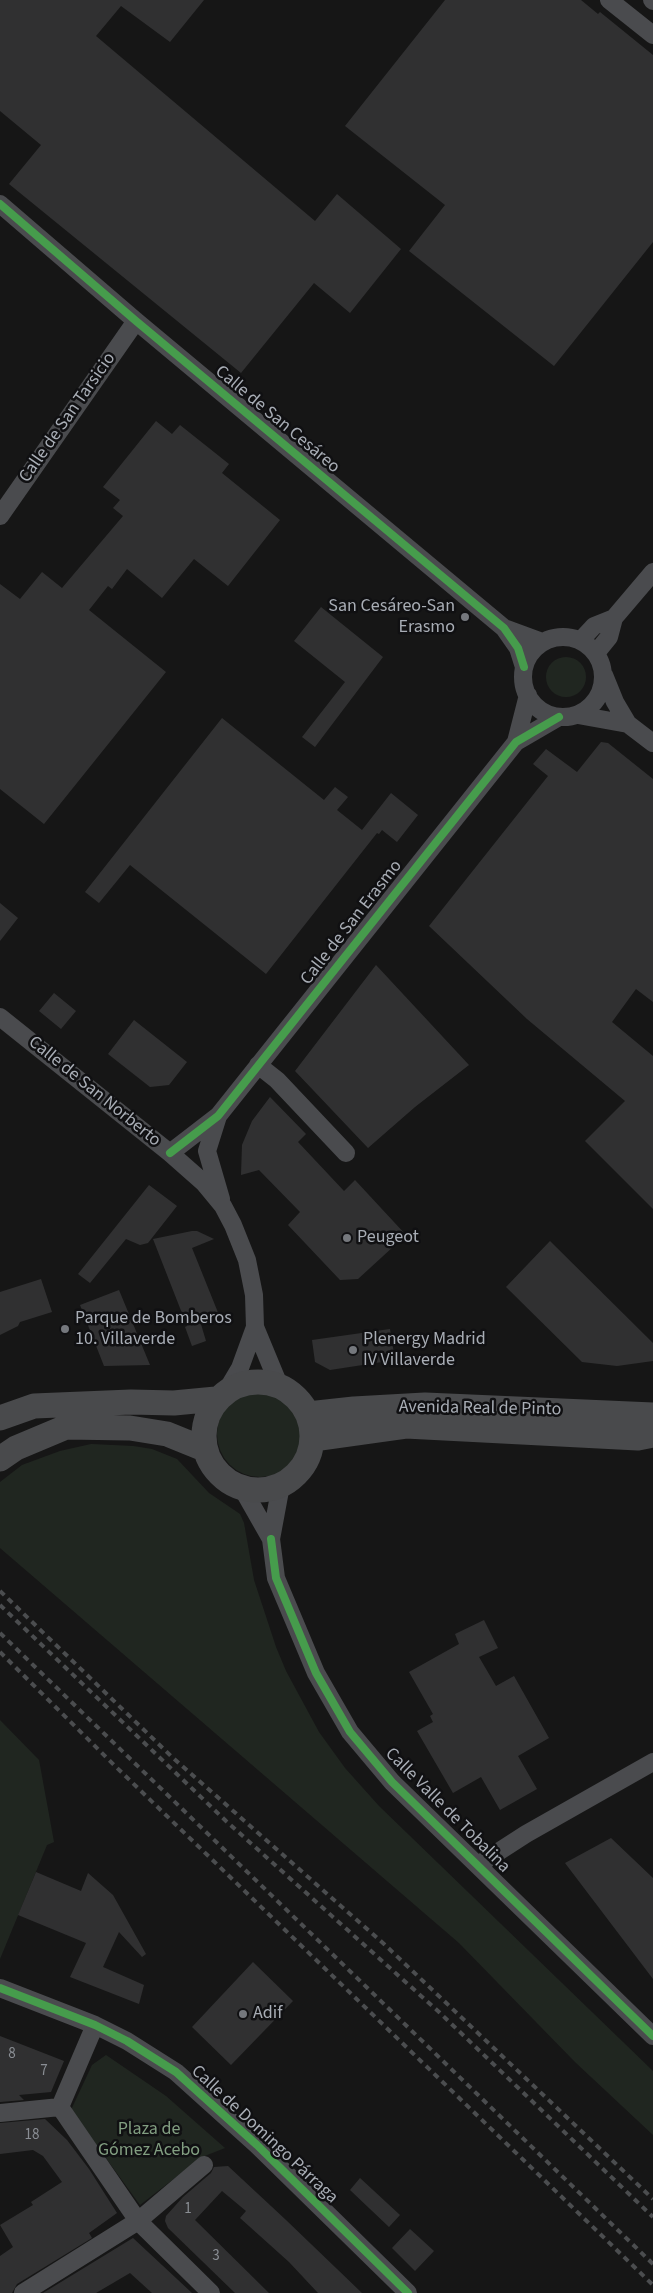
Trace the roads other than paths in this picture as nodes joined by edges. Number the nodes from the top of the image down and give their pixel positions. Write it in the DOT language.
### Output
graph roads {
  1 [pos="608,0"];
  2 [pos="653,35"];
  3 [pos="0,204"];
  4 [pos="136,321"];
  5 [pos="0,516"];
  6 [pos="653,572"];
  7 [pos="614,618"];
  8 [pos="504,628"];
  9 [pos="581,640"];
  10 [pos="542,642"];
  11 [pos="596,653"];
  12 [pos="524,667"];
  13 [pos="604,675"];
  14 [pos="528,695"];
  15 [pos="578,715"];
  16 [pos="559,717"];
  17 [pos="628,724"];
  18 [pos="516,742"];
  19 [pos="653,743"];
  20 [pos="0,1017"];
  21 [pos="258,1065"];
  22 [pos="218,1116"];
  23 [pos="170,1153"];
  24 [pos="346,1153"];
  25 [pos="223,1206"];
  26 [pos="255,1327"];
  27 [pos="279,1385"];
  28 [pos="222,1395"];
  29 [pos="308,1414"];
  30 [pos="653,1415"];
  31 [pos="0,1418"];
  32 [pos="653,1435"];
  33 [pos="312,1439"];
  34 [pos="204,1448"];
  35 [pos="0,1459"];
  36 [pos="281,1485"];
  37 [pos="242,1488"];
  38 [pos="271,1539"];
  39 [pos="653,1762"];
  40 [pos="478,1865"];
  41 [pos="0,1988"];
  42 [pos="95,2025"];
  43 [pos="653,2036"];
  44 [pos="60,2107"];
  45 [pos="0,2113"];
  46 [pos="204,2165"];
  47 [pos="138,2221"];
  48 [pos="23,2293"];
  49 [pos="211,2293"];
  50 [pos="408,2293"];
  1 -- 2 [label="street"];
  3 -- 4 [label="street, Calle de San Cesáreo"];
  4 -- 5 [label="street, Calle de San Tarsicio"];
  4 -- 8 [label="street, Calle de San Cesáreo"];
  6 -- 7 [label="street"];
  7 -- 9 [label="street"];
  7 -- 11 [label="street"];
  8 -- 10 [label="street, Calle de San Cesáreo"];
  8 -- 12 [label="street, Calle de San Cesáreo"];
  9 -- 10 [label="street"];
  9 -- 11 [label="street"];
  10 -- 12 [label="street"];
  11 -- 13 [label="street"];
  12 -- 14 [label="street"];
  13 -- 15 [label="street"];
  13 -- 17 [label="street"];
  14 -- 16 [label="street"];
  14 -- 18 [label="street, Calle de San Erasmo"];
  15 -- 16 [label="street"];
  15 -- 17 [label="street"];
  16 -- 18 [label="street, Calle de San Erasmo"];
  17 -- 19 [label="street"];
  18 -- 21 [label="street, Calle de San Erasmo"];
  20 -- 23 [label="street, Calle de San Norberto"];
  21 -- 22 [label="street, Calle de San Erasmo"];
  21 -- 24 [label="street"];
  22 -- 23 [label="street, Calle de San Erasmo"];
  22 -- 25 [label="street, Calle de San Erasmo"];
  23 -- 25 [label="street, Calle de San Norberto"];
  25 -- 26 [label="street, Calle de San Norberto"];
  26 -- 27 [label="street, Calle de San Norberto"];
  26 -- 28 [label="street, Calle de San Norberto"];
  27 -- 28 [label="main road"];
  27 -- 29 [label="main road"];
  28 -- 31 [label="main road"];
  28 -- 34 [label="main road"];
  29 -- 30 [label="main road, Avenida Real de Pinto"];
  29 -- 33 [label="main road"];
  32 -- 33 [label="main road, Avenida Real de Pinto"];
  33 -- 36 [label="main road"];
  34 -- 35 [label="main road"];
  34 -- 37 [label="main road"];
  36 -- 37 [label="main road"];
  36 -- 38 [label="street, Calle Valle de Tobalina"];
  37 -- 38 [label="street, Calle Valle de Tobalina"];
  38 -- 40 [label="street, Calle Valle de Tobalina"];
  39 -- 40 [label="street"];
  40 -- 43 [label="street, Calle Valle de Tobalina"];
  41 -- 42 [label="street, Calle de Domingo Párraga"];
  42 -- 44 [label="street"];
  42 -- 50 [label="street, Calle de Domingo Párraga"];
  44 -- 45 [label="street"];
  44 -- 47 [label="street"];
  46 -- 47 [label="street"];
  47 -- 48 [label="street"];
  47 -- 49 [label="street"];
}
